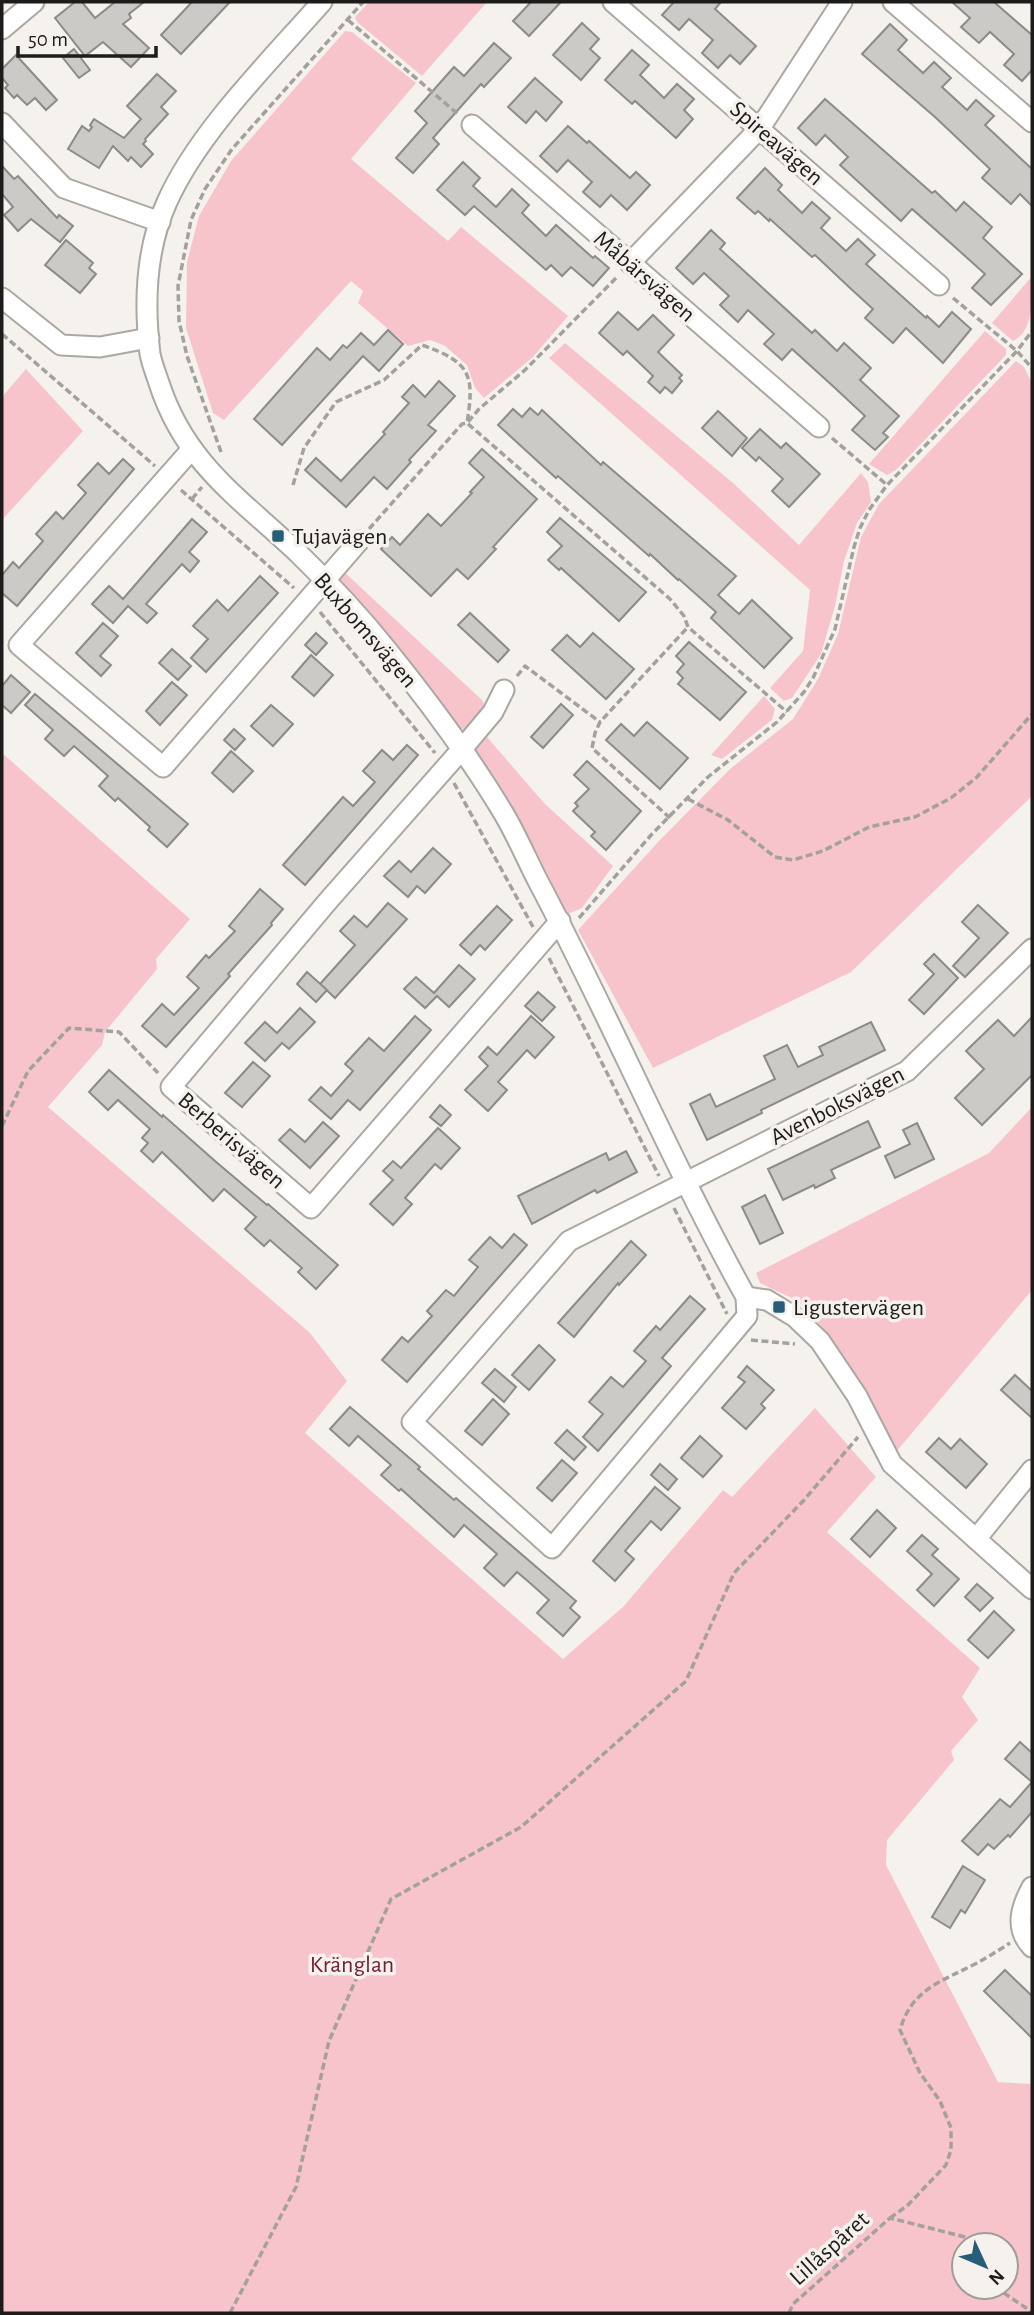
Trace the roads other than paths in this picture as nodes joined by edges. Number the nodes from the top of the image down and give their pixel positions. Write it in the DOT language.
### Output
graph roads {
  1 [pos="34,2"];
  2 [pos="322,2"];
  3 [pos="613,2"];
  4 [pos="842,2"];
  5 [pos="893,2"];
  6 [pos="2,29"];
  7 [pos="1032,122"];
  8 [pos="2,124"];
  9 [pos="472,125"];
  10 [pos="760,128"];
  11 [pos="160,222"];
  12 [pos="630,263"];
  13 [pos="939,285"];
  14 [pos="2,298"];
  15 [pos="149,338"];
  16 [pos="819,427"];
  17 [pos="191,450"];
  18 [pos="359,541"];
  19 [pos="324,579"];
  20 [pos="505,690"];
  21 [pos="462,749"];
  22 [pos="563,927"];
  23 [pos="1032,949"];
  24 [pos="687,1181"];
  25 [pos="746,1297"];
  26 [pos="1032,1470"];
  27 [pos="976,1539"];
  28 [pos="1032,1589"];
  29 [pos="1032,1887"];
  30 [pos="1028,1941"];
  1 -- 6 [label="street"];
  2 -- 11 [label="street, Buxbomsvägen"];
  3 -- 10 [label="street, Spireavägen"];
  4 -- 10 [label="street"];
  5 -- 7 [label="street"];
  8 -- 11 [label="street"];
  9 -- 12 [label="street, Måbärsvägen"];
  10 -- 12 [label="street"];
  10 -- 13 [label="street, Spireavägen"];
  11 -- 15 [label="street, Buxbomsvägen"];
  12 -- 16 [label="street, Måbärsvägen"];
  14 -- 15 [label="street"];
  15 -- 17 [label="street, Buxbomsvägen"];
  17 -- 19 [label="street, Buxbomsvägen"];
  17 -- 19 [label="street"];
  18 -- 19 [label="street"];
  19 -- 21 [label="street, Buxbomsvägen"];
  20 -- 21 [label="street, Berberisvägen"];
  21 -- 22 [label="street, Buxbomsvägen"];
  21 -- 22 [label="street, Berberisvägen"];
  22 -- 24 [label="street, Buxbomsvägen"];
  23 -- 24 [label="street, Avenboksvägen"];
  24 -- 25 [label="street"];
  24 -- 25 [label="street"];
  25 -- 27 [label="street"];
  26 -- 27 [label="street"];
  27 -- 28 [label="street"];
  29 -- 30 [label="street"];
}
